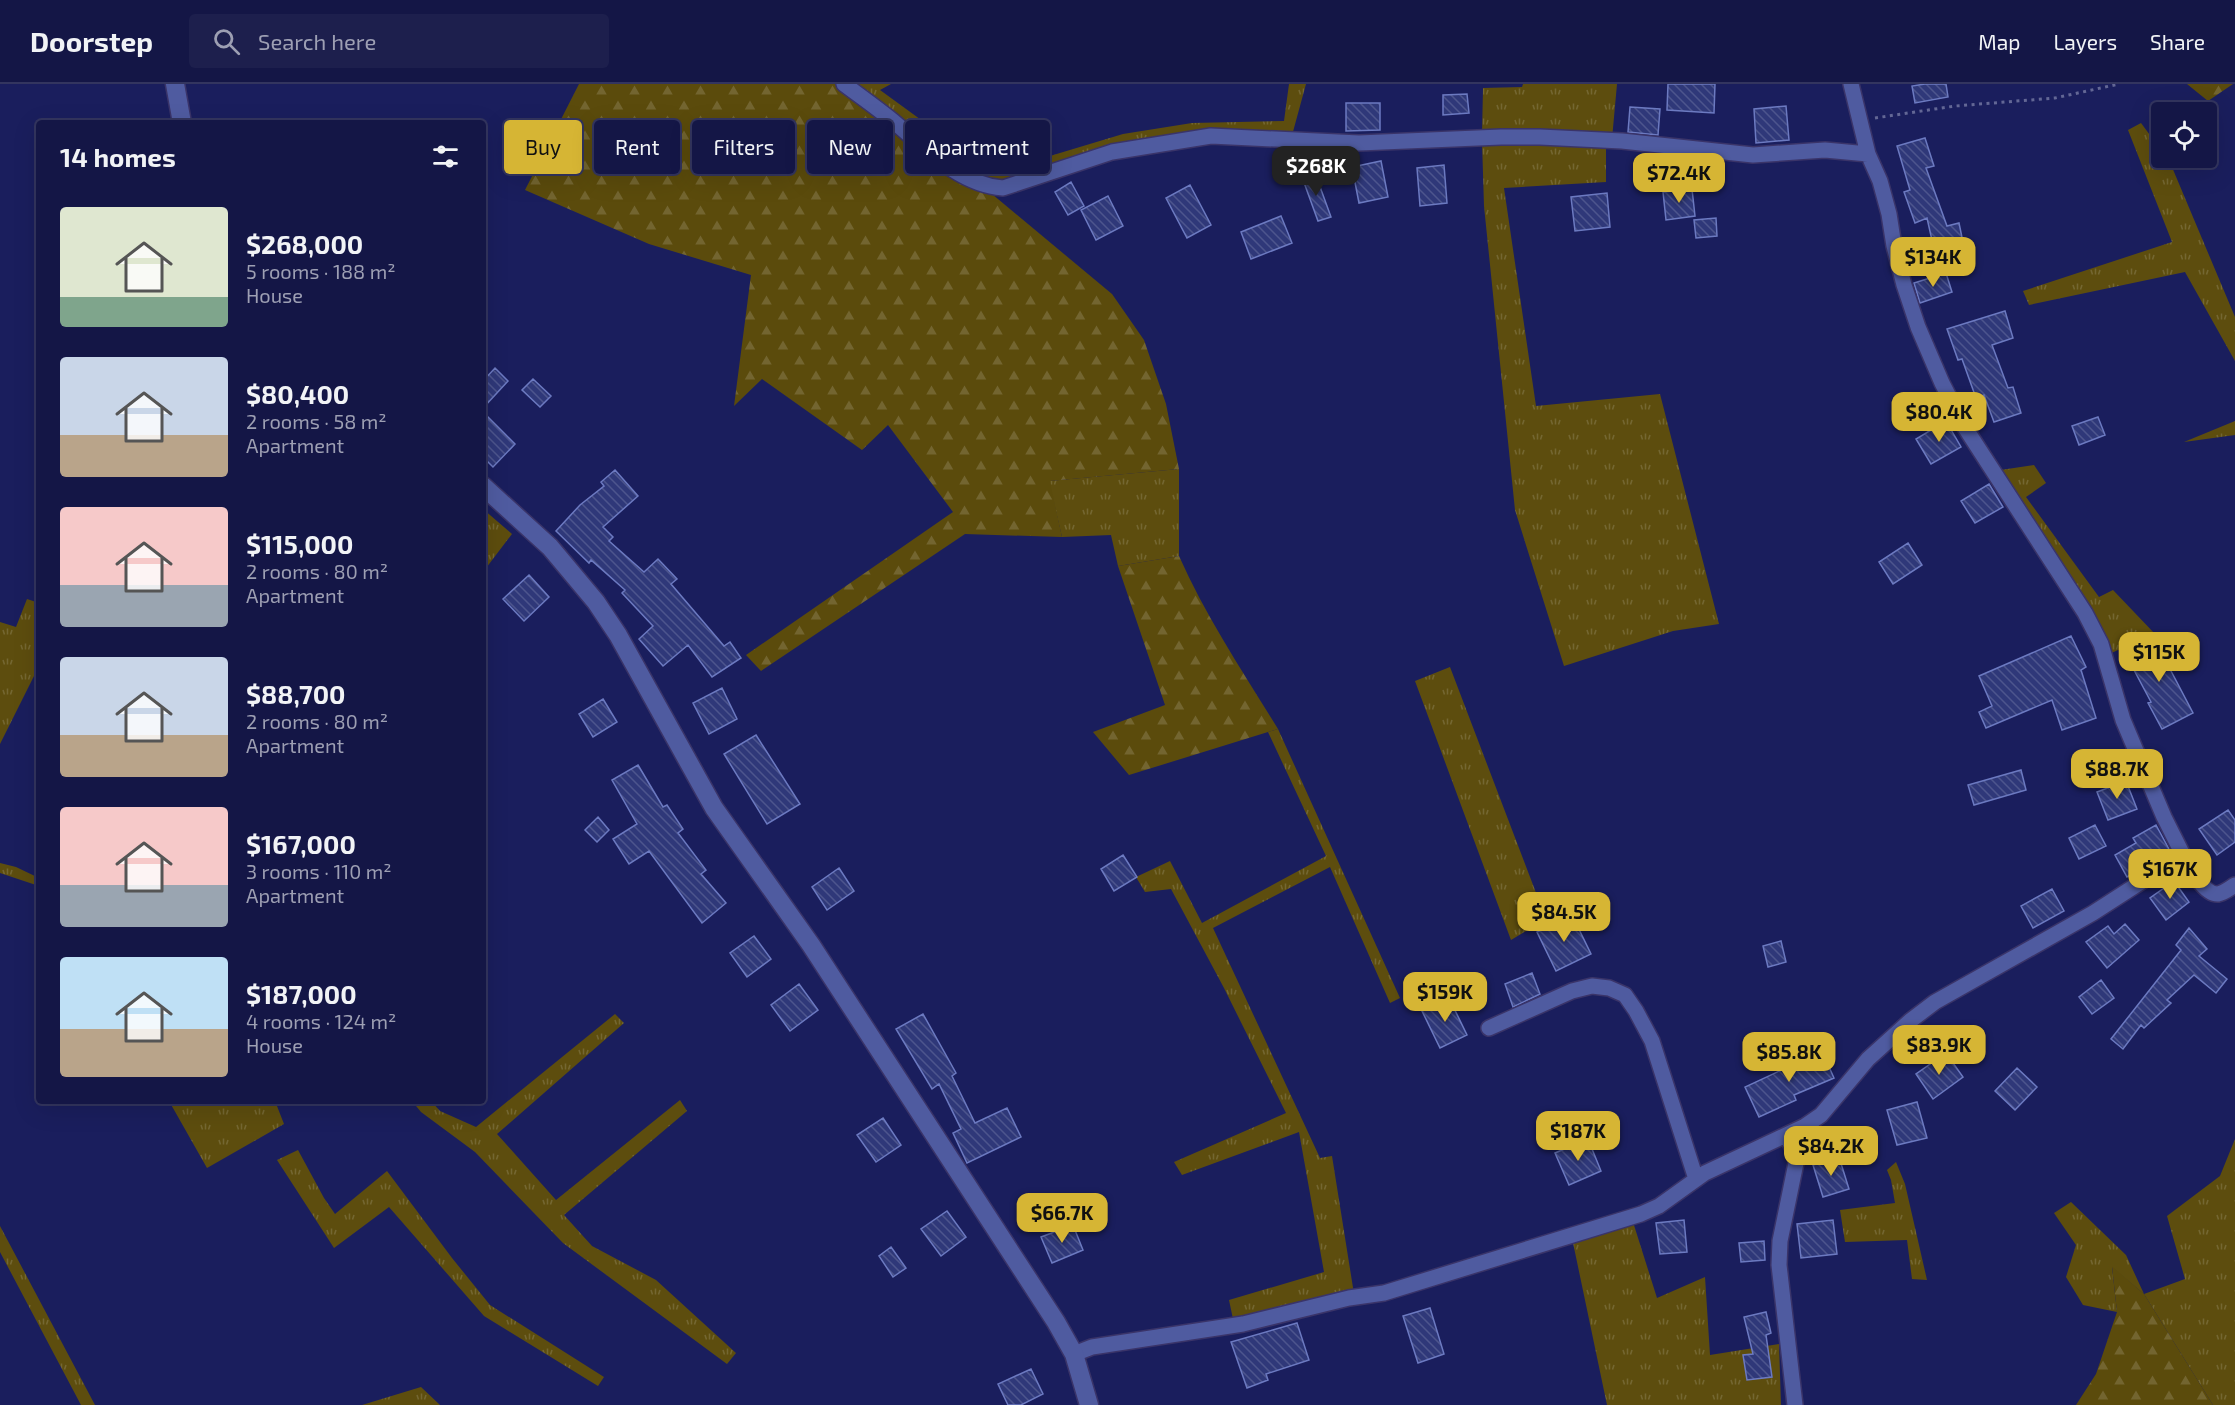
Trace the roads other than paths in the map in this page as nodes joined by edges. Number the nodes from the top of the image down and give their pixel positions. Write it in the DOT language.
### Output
graph roads {
  1 [pos="176,84"];
  2 [pos="844,84"];
  3 [pos="1851,84"];
  4 [pos="182,120"];
  5 [pos="1868,154"];
  6 [pos="486,489"];
  7 [pos="2183,855"];
  8 [pos="2235,885"];
  9 [pos="1489,1028"];
  10 [pos="1786,1135"];
  11 [pos="1696,1179"];
  12 [pos="1074,1354"];
  13 [pos="1089,1405"];
  14 [pos="1795,1405"];
  1 -- 4 [label="street"];
  2 -- 5 [label="street"];
  3 -- 5 [label="street"];
  5 -- 7 [label="street"];
  6 -- 12 [label="street"];
  7 -- 8 [label="street"];
  7 -- 10 [label="street"];
  9 -- 11 [label="street"];
  10 -- 11 [label="street"];
  10 -- 14 [label="street"];
  11 -- 12 [label="street"];
  12 -- 13 [label="street"];
}
